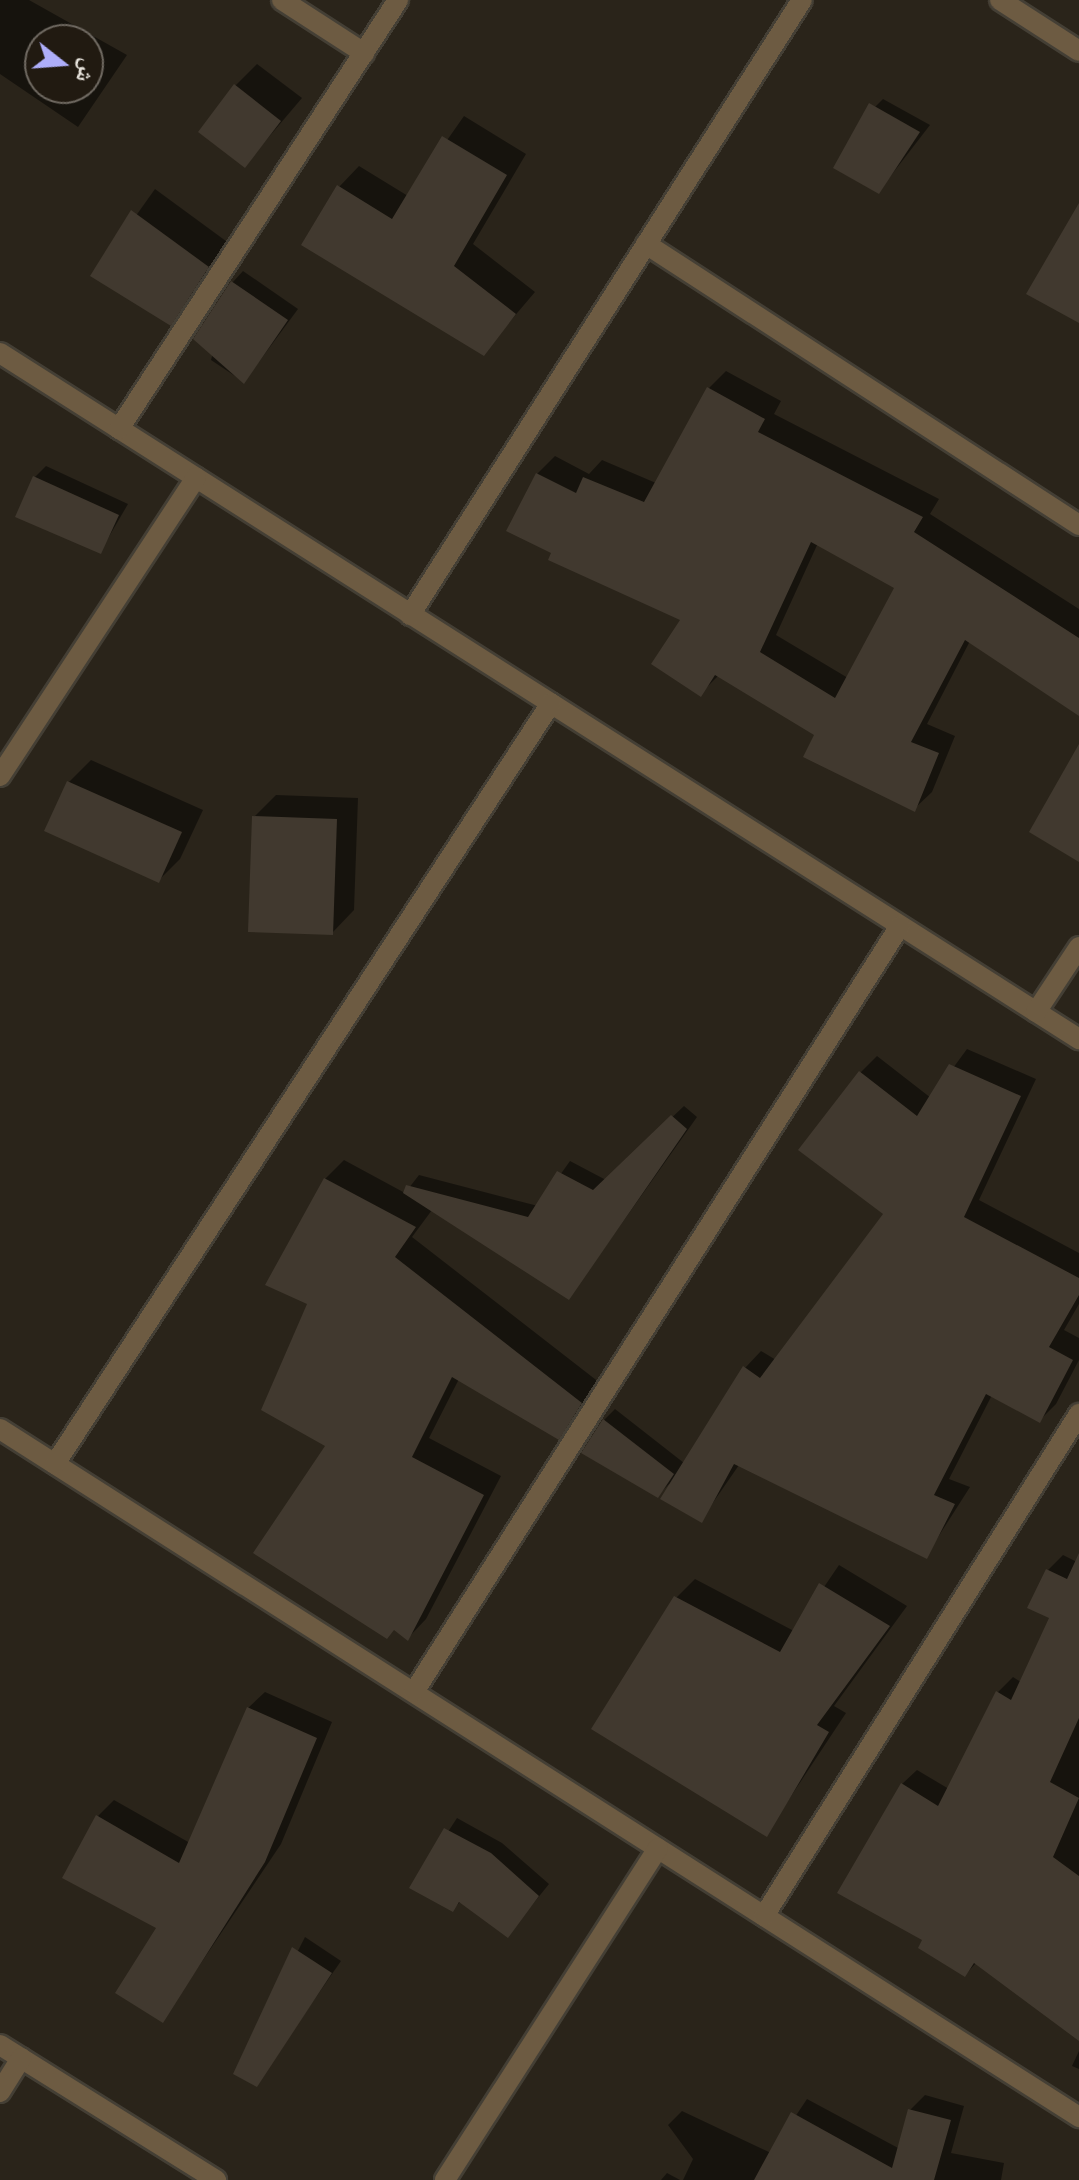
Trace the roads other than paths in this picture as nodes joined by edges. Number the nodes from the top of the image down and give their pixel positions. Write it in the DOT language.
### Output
graph roads {
  1 [pos="282,0"];
  2 [pos="398,0"];
  3 [pos="802,0"];
  4 [pos="1000,0"];
  5 [pos="1079,51"];
  6 [pos="364,53"];
  7 [pos="646,244"];
  8 [pos="0,353"];
  9 [pos="119,429"];
  10 [pos="196,478"];
  11 [pos="1079,525"];
  12 [pos="410,615"];
  13 [pos="551,703"];
  14 [pos="0,776"];
  15 [pos="900,926"];
  16 [pos="1079,947"];
  17 [pos="1036,1012"];
  18 [pos="1079,1039"];
  19 [pos="1079,1414"];
  20 [pos="0,1429"];
  21 [pos="55,1464"];
  22 [pos="414,1692"];
  23 [pos="658,1848"];
  24 [pos="764,1916"];
  25 [pos="0,2045"];
  26 [pos="21,2058"];
  27 [pos="0,2092"];
  28 [pos="1079,2117"];
  29 [pos="216,2180"];
  30 [pos="445,2180"];
  1 -- 6 [label="street"];
  2 -- 6 [label="street"];
  3 -- 7 [label="street"];
  4 -- 5 [label="street"];
  6 -- 9 [label="street"];
  7 -- 11 [label="street"];
  7 -- 12 [label="street"];
  8 -- 9 [label="street"];
  9 -- 10 [label="street"];
  10 -- 12 [label="street"];
  10 -- 14 [label="street"];
  12 -- 13 [label="street"];
  13 -- 15 [label="street"];
  13 -- 21 [label="street"];
  15 -- 17 [label="street"];
  15 -- 22 [label="street"];
  16 -- 17 [label="street"];
  17 -- 18 [label="street"];
  19 -- 24 [label="street"];
  20 -- 21 [label="street"];
  21 -- 22 [label="street"];
  22 -- 23 [label="street"];
  23 -- 24 [label="street"];
  23 -- 30 [label="street"];
  24 -- 28 [label="street"];
  25 -- 26 [label="street"];
  26 -- 27 [label="street"];
  26 -- 29 [label="street"];
}
